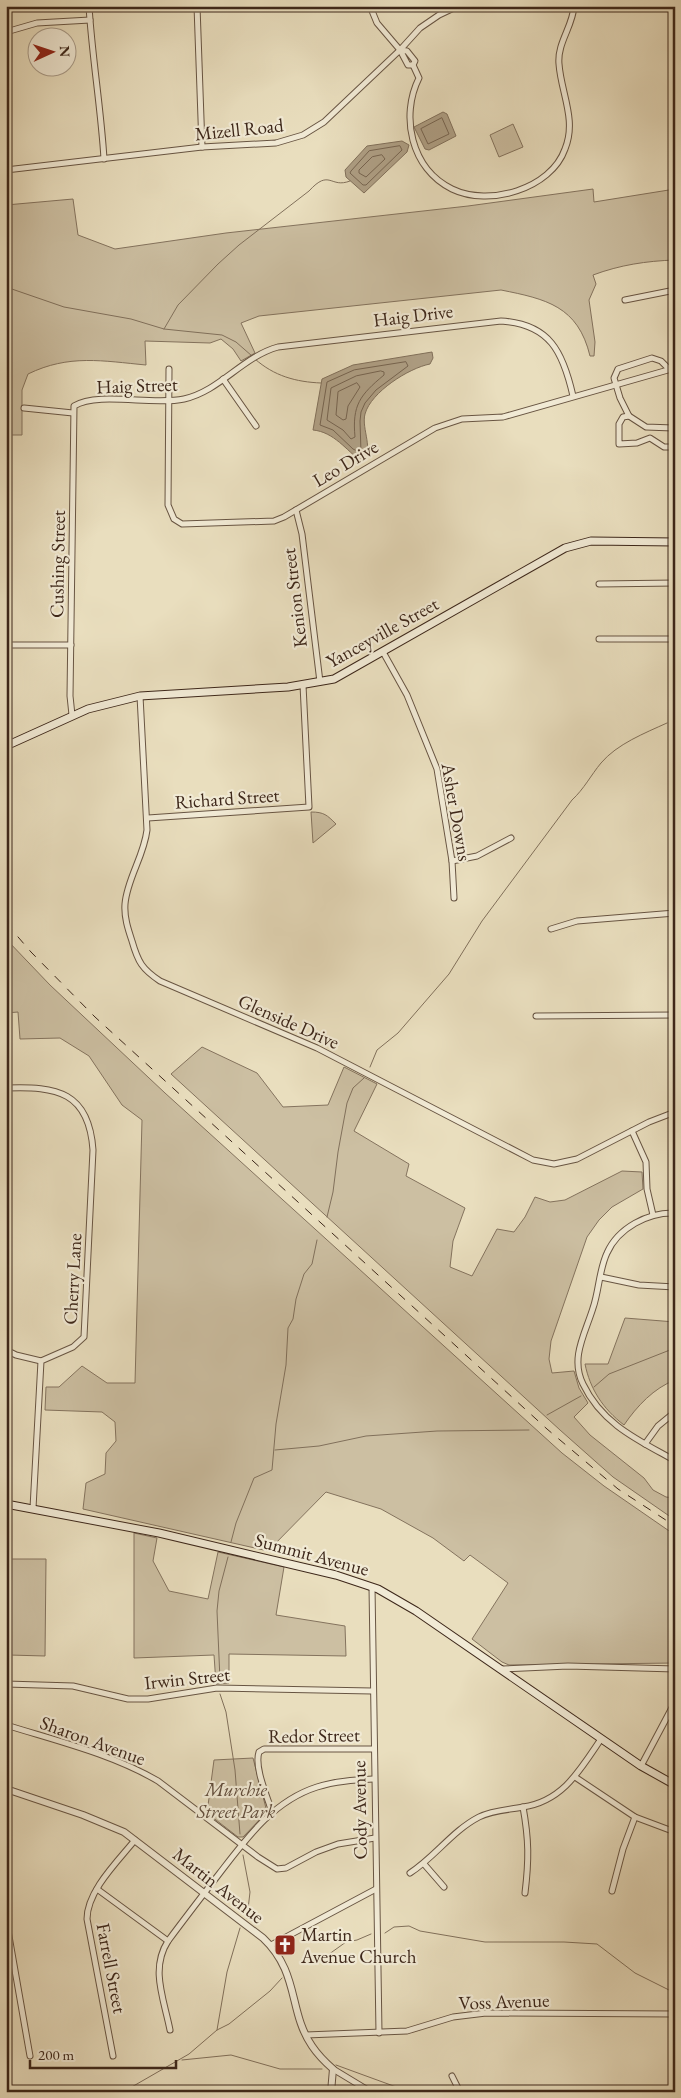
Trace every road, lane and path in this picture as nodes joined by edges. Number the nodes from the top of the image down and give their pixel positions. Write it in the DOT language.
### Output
graph roads {
  1 [pos="7,6"];
  2 [pos="89,6"];
  3 [pos="197,6"];
  4 [pos="370,6"];
  5 [pos="458,6"];
  6 [pos="574,6"];
  7 [pos="90,20"];
  8 [pos="7,32"];
  9 [pos="400,50"];
  10 [pos="202,147"];
  11 [pos="104,159"];
  12 [pos="6,170"];
  13 [pos="675,290"];
  14 [pos="625,300"];
  15 [pos="169,369"];
  16 [pos="672,369"];
  17 [pos="223,379"];
  18 [pos="616,384"];
  19 [pos="572,396"];
  20 [pos="169,402"];
  21 [pos="24,408"];
  22 [pos="73,413"];
  23 [pos="629,416"];
  24 [pos="256,426"];
  25 [pos="646,427"];
  26 [pos="675,430"];
  27 [pos="645,439"];
  28 [pos="675,440"];
  29 [pos="296,510"];
  30 [pos="675,542"];
  31 [pos="599,584"];
  32 [pos="675,584"];
  33 [pos="598,639"];
  34 [pos="675,639"];
  35 [pos="6,645"];
  36 [pos="71,645"];
  37 [pos="383,652"];
  38 [pos="320,682"];
  39 [pos="303,685"];
  40 [pos="140,696"];
  41 [pos="72,715"];
  42 [pos="6,746"];
  43 [pos="148,818"];
  44 [pos="511,838"];
  45 [pos="452,861"];
  46 [pos="454,898"];
  47 [pos="675,913"];
  48 [pos="551,929"];
  49 [pos="675,1015"];
  50 [pos="536,1016"];
  51 [pos="6,1088"];
  52 [pos="675,1112"];
  53 [pos="632,1131"];
  54 [pos="675,1214"];
  55 [pos="653,1215"];
  56 [pos="601,1277"];
  57 [pos="675,1287"];
  58 [pos="6,1350"];
  59 [pos="41,1361"];
  60 [pos="675,1412"];
  61 [pos="645,1444"];
  62 [pos="674,1460"];
  63 [pos="6,1504"];
  64 [pos="33,1508"];
  65 [pos="372,1587"];
  66 [pos="675,1668"];
  67 [pos="502,1669"];
  68 [pos="6,1684"];
  69 [pos="372,1691"];
  70 [pos="675,1702"];
  71 [pos="6,1725"];
  72 [pos="601,1739"];
  73 [pos="373,1749"];
  74 [pos="641,1766"];
  75 [pos="575,1777"];
  76 [pos="374,1778"];
  77 [pos="675,1785"];
  78 [pos="6,1789"];
  79 [pos="523,1808"];
  80 [pos="272,1812"];
  81 [pos="635,1818"];
  82 [pos="675,1832"];
  83 [pos="375,1838"];
  84 [pos="135,1840"];
  85 [pos="241,1844"];
  86 [pos="424,1864"];
  87 [pos="410,1873"];
  88 [pos="444,1887"];
  89 [pos="98,1889"];
  90 [pos="376,1889"];
  91 [pos="612,1890"];
  92 [pos="524,1893"];
  93 [pos="204,1894"];
  94 [pos="6,1919"];
  95 [pos="168,1941"];
  96 [pos="271,1945"];
  97 [pos="675,2014"];
  98 [pos="170,2030"];
  99 [pos="379,2033"];
  100 [pos="306,2036"];
  101 [pos="30,2056"];
  102 [pos="113,2056"];
  103 [pos="333,2069"];
  104 [pos="452,2076"];
  105 [pos="331,2092"];
  106 [pos="371,2092"];
  107 [pos="460,2092"];
  108 [pos="472,2092"];
  109 [pos="494,2092"];
  1 -- 8 [label="street"];
  2 -- 7 [label="street"];
  3 -- 10 [label="street"];
  4 -- 9 [label="street"];
  5 -- 9 [label="street, Mizell Road"];
  6 -- 9 [label="street"];
  7 -- 8 [label="street"];
  7 -- 11 [label="street"];
  9 -- 10 [label="street, Mizell Road"];
  10 -- 11 [label="street, Mizell Road"];
  11 -- 12 [label="street, Mizell Road"];
  13 -- 14 [label="street"];
  15 -- 20 [label="street, Leo Drive"];
  16 -- 18 [label="street, Leo Drive"];
  16 -- 18 [label="street"];
  17 -- 19 [label="street, Haig Drive"];
  17 -- 20 [label="street, Haig Street"];
  17 -- 24 [label="street"];
  18 -- 19 [label="street, Leo Drive"];
  18 -- 23 [label="street"];
  19 -- 29 [label="street, Leo Drive"];
  20 -- 22 [label="street, Haig Street"];
  20 -- 29 [label="street, Leo Drive"];
  21 -- 22 [label="street, Haig Street"];
  22 -- 36 [label="street, Cushing Street"];
  23 -- 25 [label="street"];
  23 -- 27 [label="street"];
  25 -- 26 [label="street"];
  25 -- 27 [label="street"];
  27 -- 28 [label="street"];
  29 -- 38 [label="street, Kenion Street"];
  30 -- 37 [label="main road, Yanceyville Street"];
  31 -- 32 [label="street"];
  33 -- 34 [label="street"];
  35 -- 36 [label="street"];
  36 -- 41 [label="street, Cushing Street"];
  37 -- 38 [label="main road, Yanceyville Street"];
  37 -- 45 [label="street, Asher Downs"];
  38 -- 39 [label="main road, Yanceyville Street"];
  39 -- 40 [label="main road, Yanceyville Street"];
  39 -- 43 [label="street, Richard Street"];
  40 -- 41 [label="main road, Yanceyville Street"];
  40 -- 43 [label="street, Glenside Drive"];
  41 -- 42 [label="main road, Yanceyville Street"];
  43 -- 53 [label="street, Glenside Drive"];
  44 -- 45 [label="street"];
  45 -- 46 [label="street, Asher Downs"];
  47 -- 48 [label="street"];
  49 -- 50 [label="street"];
  51 -- 59 [label="street, Cherry Lane"];
  52 -- 53 [label="street, Glenside Drive"];
  53 -- 55 [label="street"];
  54 -- 55 [label="street"];
  55 -- 56 [label="street"];
  56 -- 57 [label="street"];
  56 -- 61 [label="street"];
  58 -- 59 [label="street"];
  59 -- 64 [label="street"];
  60 -- 61 [label="street"];
  61 -- 62 [label="street"];
  63 -- 64 [label="main road, Summit Avenue"];
  64 -- 65 [label="main road, Summit Avenue"];
  65 -- 67 [label="main road, Summit Avenue"];
  65 -- 69 [label="street, Cody Avenue"];
  66 -- 67 [label="street"];
  67 -- 72 [label="main road, Summit Avenue"];
  68 -- 69 [label="street, Irwin Street"];
  69 -- 73 [label="street, Cody Avenue"];
  70 -- 74 [label="street"];
  71 -- 85 [label="street, Sharon Avenue"];
  72 -- 74 [label="main road, Summit Avenue"];
  72 -- 75 [label="street"];
  73 -- 76 [label="street, Cody Avenue"];
  73 -- 80 [label="street, Redor Street"];
  74 -- 77 [label="main road, Summit Avenue"];
  75 -- 79 [label="street"];
  75 -- 81 [label="street"];
  76 -- 80 [label="street"];
  76 -- 83 [label="street, Cody Avenue"];
  78 -- 84 [label="street, Martin Avenue"];
  79 -- 86 [label="street"];
  79 -- 92 [label="street"];
  80 -- 85 [label="street"];
  81 -- 82 [label="street"];
  81 -- 91 [label="street"];
  83 -- 85 [label="street, Sharon Avenue"];
  83 -- 90 [label="street, Cody Avenue"];
  84 -- 89 [label="street, Farrell Street"];
  84 -- 93 [label="street, Martin Avenue"];
  85 -- 93 [label="street"];
  86 -- 87 [label="street"];
  86 -- 88 [label="street"];
  89 -- 95 [label="street"];
  89 -- 102 [label="street, Farrell Street"];
  90 -- 96 [label="street"];
  90 -- 99 [label="street, Cody Avenue"];
  93 -- 95 [label="street"];
  93 -- 96 [label="street, Martin Avenue"];
  94 -- 101 [label="street"];
  95 -- 98 [label="street"];
  96 -- 100 [label="street, Martin Avenue"];
  97 -- 99 [label="street, Voss Avenue"];
  99 -- 100 [label="street, Voss Avenue"];
  100 -- 103 [label="street, Martin Avenue"];
  103 -- 105 [label="street"];
  103 -- 106 [label="street, Martin Avenue"];
  104 -- 107 [label="street"];
  108 -- 109 [label="street"];
}
